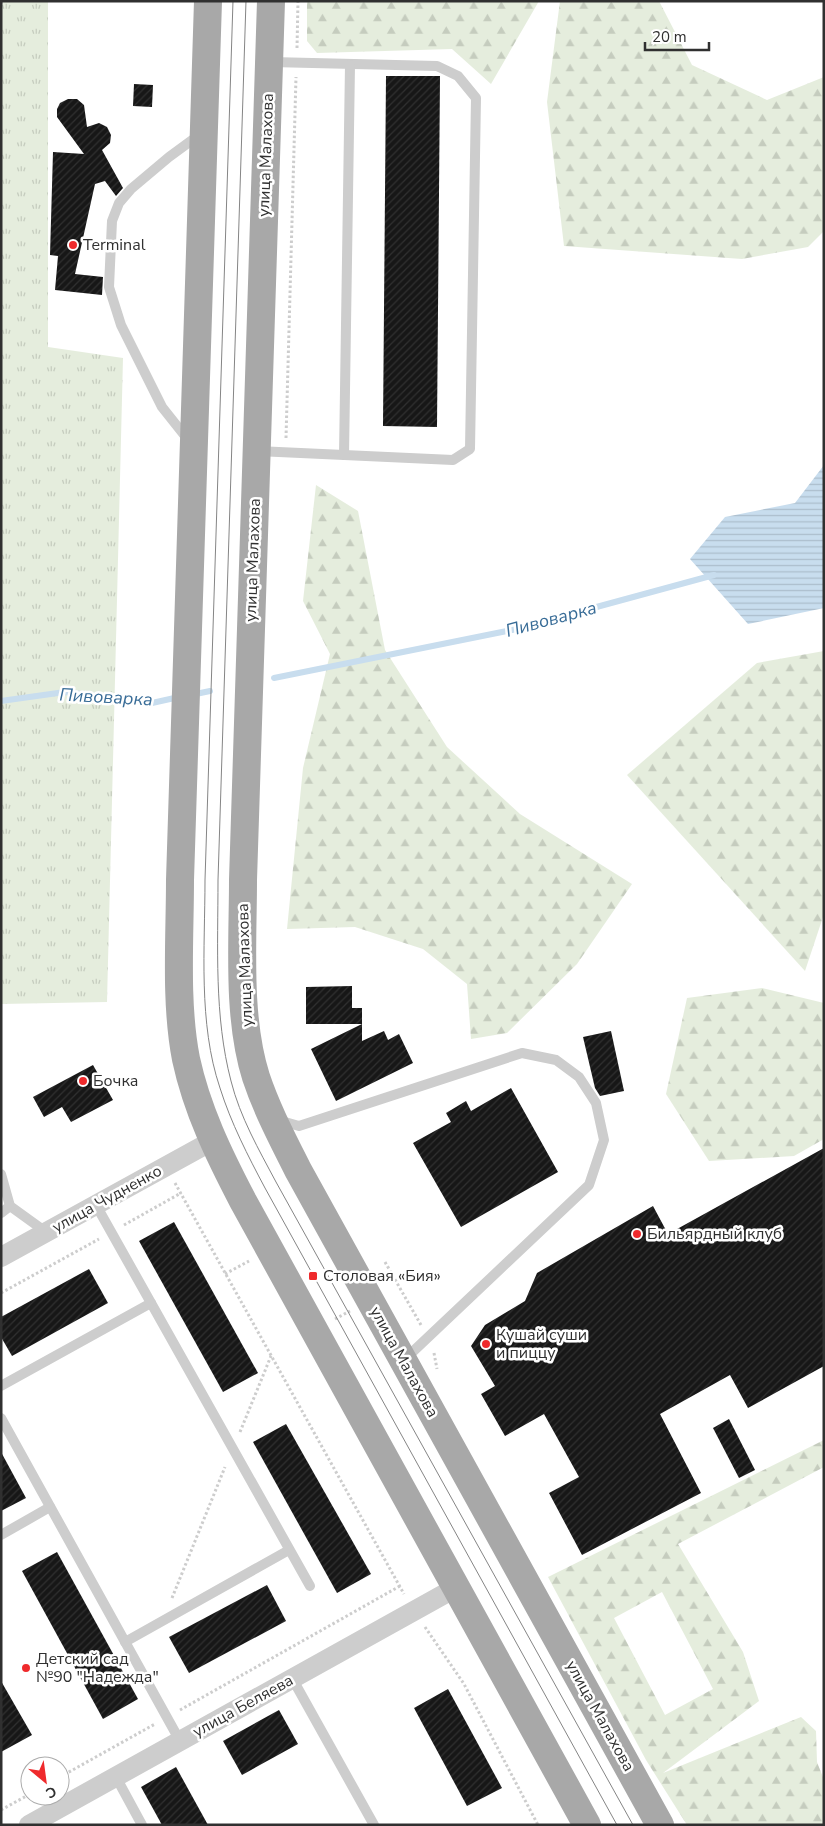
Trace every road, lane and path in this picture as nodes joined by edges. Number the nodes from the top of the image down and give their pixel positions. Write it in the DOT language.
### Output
graph roads {
  1 [pos="208,1"];
  2 [pos="271,1"];
  3 [pos="298,1"];
  4 [pos="269,62"];
  5 [pos="296,62"];
  6 [pos="350,65"];
  7 [pos="204,132"];
  8 [pos="194,447"];
  9 [pos="256,451"];
  10 [pos="286,452"];
  11 [pos="344,455"];
  12 [pos="269,1114"];
  13 [pos="212,1141"];
  14 [pos="166,1167"];
  15 [pos="1,1174"];
  16 [pos="180,1194"];
  17 [pos="96,1205"];
  18 [pos="10,1206"];
  19 [pos="1,1213"];
  20 [pos="46,1232"];
  21 [pos="111,1232"];
  22 [pos="1,1257"];
  23 [pos="250,1260"];
  24 [pos="225,1274"];
  25 [pos="1,1294"];
  26 [pos="151,1303"];
  27 [pos="271,1356"];
  28 [pos="404,1360"];
  29 [pos="1,1386"];
  30 [pos="1,1418"];
  31 [pos="233,1449"];
  32 [pos="50,1507"];
  33 [pos="1,1535"];
  34 [pos="289,1550"];
  35 [pos="310,1586"];
  36 [pos="400,1586"];
  37 [pos="457,1587"];
  38 [pos="414,1611"];
  39 [pos="162,1622"];
  40 [pos="125,1642"];
  41 [pos="292,1678"];
  42 [pos="167,1717"];
  43 [pos="180,1741"];
  44 [pos="70,1771"];
  45 [pos="116,1777"];
  46 [pos="20,1800"];
  47 [pos="1,1810"];
  48 [pos="29,1825"];
  49 [pos="142,1825"];
  50 [pos="374,1825"];
  51 [pos="538,1825"];
  52 [pos="587,1825"];
  53 [pos="660,1825"];
  1 -- 7 [label="main road"];
  2 -- 4 [label="main road, улица Малахова"];
  3 -- 5 [label="path"];
  4 -- 5 [label="lane"];
  4 -- 9 [label="main road, улица Малахова"];
  5 -- 6 [label="lane"];
  5 -- 10 [label="path"];
  6 -- 11 [label="lane"];
  6 -- 11 [label="lane"];
  7 -- 8 [label="main road"];
  7 -- 8 [label="lane"];
  8 -- 13 [label="main road"];
  9 -- 10 [label="lane"];
  9 -- 12 [label="main road, улица Малахова"];
  10 -- 11 [label="lane"];
  12 -- 28 [label="main road, улица Малахова"];
  12 -- 28 [label="lane"];
  13 -- 14 [label="street, улица Чудненко"];
  13 -- 37 [label="main road"];
  14 -- 16 [label="path"];
  14 -- 17 [label="street, улица Чудненко"];
  15 -- 18 [label="lane"];
  16 -- 21 [label="path"];
  16 -- 24 [label="path"];
  17 -- 20 [label="street, улица Чудненко"];
  17 -- 21 [label="lane"];
  18 -- 19 [label="lane"];
  18 -- 20 [label="lane"];
  20 -- 22 [label="street, улица Чудненко"];
  21 -- 25 [label="path"];
  21 -- 26 [label="lane"];
  23 -- 24 [label="path"];
  24 -- 27 [label="path"];
  26 -- 29 [label="lane"];
  26 -- 31 [label="lane"];
  27 -- 31 [label="path"];
  27 -- 36 [label="path"];
  28 -- 53 [label="main road, улица Малахова"];
  30 -- 32 [label="lane"];
  31 -- 34 [label="lane"];
  31 -- 39 [label="path"];
  32 -- 33 [label="lane"];
  32 -- 40 [label="lane"];
  34 -- 35 [label="lane"];
  34 -- 39 [label="lane"];
  36 -- 38 [label="path"];
  36 -- 42 [label="path"];
  37 -- 38 [label="street, улица Беляева"];
  37 -- 52 [label="main road"];
  38 -- 41 [label="street, улица Беляева"];
  38 -- 51 [label="path"];
  39 -- 40 [label="lane"];
  40 -- 42 [label="lane"];
  41 -- 43 [label="street, улица Беляева"];
  41 -- 50 [label="lane"];
  42 -- 43 [label="lane"];
  42 -- 44 [label="path"];
  43 -- 45 [label="street, улица Беляева"];
  45 -- 48 [label="street, улица Беляева"];
  45 -- 49 [label="lane"];
  46 -- 47 [label="path"];
}
